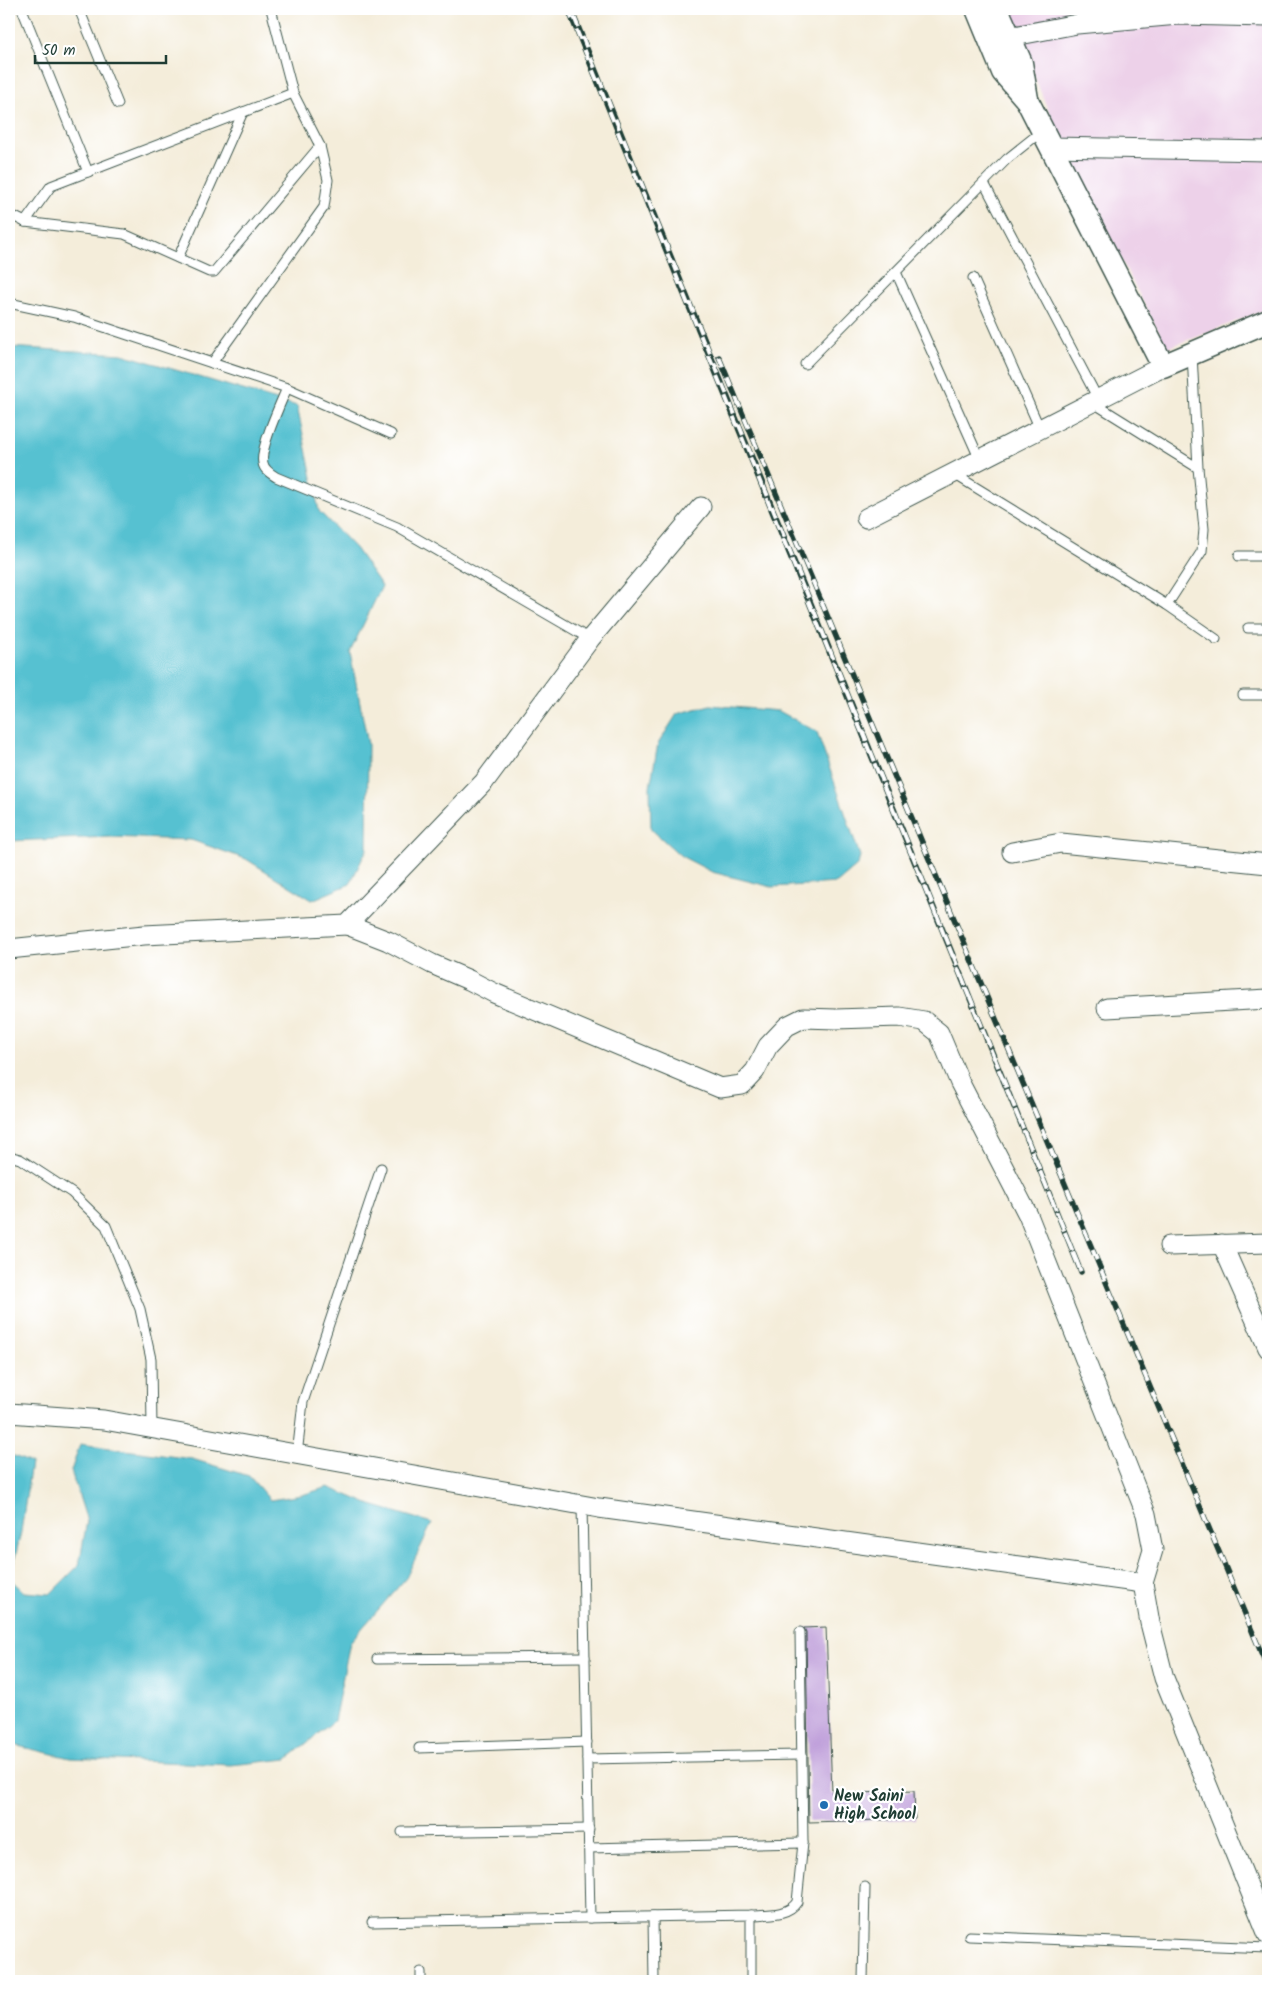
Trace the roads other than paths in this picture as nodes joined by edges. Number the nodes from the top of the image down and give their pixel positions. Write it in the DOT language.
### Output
graph roads {
  1 [pos="79,9"];
  2 [pos="270,9"];
  3 [pos="977,9"];
  4 [pos="997,9"];
  5 [pos="26,10"];
  6 [pos="1133,14"];
  7 [pos="1268,17"];
  8 [pos="1001,41"];
  9 [pos="292,93"];
  10 [pos="118,104"];
  11 [pos="243,112"];
  12 [pos="1046,139"];
  13 [pos="320,146"];
  14 [pos="1268,152"];
  15 [pos="88,172"];
  16 [pos="984,183"];
  17 [pos="9,214"];
  18 [pos="25,222"];
  19 [pos="178,258"];
  20 [pos="896,272"];
  21 [pos="973,278"];
  22 [pos="9,303"];
  23 [pos="1268,322"];
  24 [pos="1192,354"];
  25 [pos="212,363"];
  26 [pos="805,364"];
  27 [pos="1163,366"];
  28 [pos="287,388"];
  29 [pos="1095,400"];
  30 [pos="1040,429"];
  31 [pos="391,434"];
  32 [pos="980,460"];
  33 [pos="1198,468"];
  34 [pos="953,474"];
  35 [pos="701,507"];
  36 [pos="866,518"];
  37 [pos="1239,556"];
  38 [pos="1268,556"];
  39 [pos="1167,605"];
  40 [pos="1248,628"];
  41 [pos="1268,628"];
  42 [pos="590,639"];
  43 [pos="1216,639"];
  44 [pos="1243,695"];
  45 [pos="1268,695"];
  46 [pos="1012,852"];
  47 [pos="1268,864"];
  48 [pos="347,925"];
  49 [pos="9,949"];
  50 [pos="1268,999"];
  51 [pos="1107,1008"];
  52 [pos="9,1156"];
  53 [pos="381,1168"];
  54 [pos="1268,1243"];
  55 [pos="1222,1244"];
  56 [pos="1169,1246"];
  57 [pos="1268,1348"];
  58 [pos="9,1413"];
  59 [pos="152,1429"];
  60 [pos="297,1455"];
  61 [pos="582,1505"];
  62 [pos="1143,1583"];
  63 [pos="800,1632"];
  64 [pos="585,1657"];
  65 [pos="378,1658"];
  66 [pos="587,1742"];
  67 [pos="419,1748"];
  68 [pos="802,1755"];
  69 [pos="587,1759"];
  70 [pos="589,1829"];
  71 [pos="402,1832"];
  72 [pos="803,1843"];
  73 [pos="589,1848"];
  74 [pos="865,1887"];
  75 [pos="751,1916"];
  76 [pos="653,1917"];
  77 [pos="590,1918"];
  78 [pos="372,1922"];
  79 [pos="1268,1935"];
  80 [pos="969,1936"];
  81 [pos="1268,1948"];
  82 [pos="654,1981"];
  83 [pos="752,1981"];
  84 [pos="863,1981"];
  1 -- 10 [label="lane"];
  2 -- 9 [label="lane"];
  3 -- 8 [label="street"];
  4 -- 8 [label="street"];
  5 -- 15 [label="lane"];
  6 -- 7 [label="street"];
  6 -- 8 [label="street"];
  8 -- 12 [label="street"];
  9 -- 11 [label="lane"];
  9 -- 13 [label="lane"];
  11 -- 15 [label="lane"];
  11 -- 19 [label="lane"];
  12 -- 14 [label="street"];
  12 -- 16 [label="lane"];
  12 -- 27 [label="street"];
  13 -- 19 [label="lane"];
  13 -- 25 [label="lane"];
  15 -- 18 [label="lane"];
  16 -- 20 [label="lane"];
  16 -- 29 [label="lane"];
  17 -- 18 [label="lane"];
  18 -- 19 [label="lane"];
  20 -- 26 [label="lane"];
  20 -- 32 [label="lane"];
  21 -- 30 [label="lane"];
  22 -- 25 [label="lane"];
  23 -- 24 [label="street"];
  24 -- 27 [label="street"];
  24 -- 33 [label="lane"];
  25 -- 28 [label="lane"];
  27 -- 29 [label="street"];
  28 -- 31 [label="lane"];
  28 -- 42 [label="lane"];
  29 -- 30 [label="street"];
  29 -- 33 [label="lane"];
  30 -- 32 [label="street"];
  32 -- 34 [label="street"];
  33 -- 39 [label="lane"];
  34 -- 36 [label="street"];
  34 -- 39 [label="lane"];
  35 -- 42 [label="street"];
  37 -- 38 [label="lane"];
  39 -- 43 [label="lane"];
  40 -- 41 [label="lane"];
  42 -- 48 [label="street"];
  44 -- 45 [label="lane"];
  46 -- 47 [label="street"];
  48 -- 49 [label="street"];
  48 -- 62 [label="street"];
  50 -- 51 [label="street"];
  52 -- 59 [label="lane"];
  53 -- 60 [label="lane"];
  54 -- 55 [label="street"];
  55 -- 56 [label="street"];
  55 -- 57 [label="street"];
  58 -- 59 [label="street"];
  59 -- 60 [label="street"];
  60 -- 61 [label="street"];
  61 -- 62 [label="street"];
  61 -- 64 [label="lane"];
  62 -- 79 [label="street"];
  63 -- 68 [label="lane"];
  64 -- 65 [label="lane"];
  64 -- 66 [label="lane"];
  66 -- 67 [label="lane"];
  66 -- 69 [label="lane"];
  68 -- 69 [label="lane"];
  68 -- 72 [label="lane"];
  69 -- 70 [label="lane"];
  70 -- 71 [label="lane"];
  70 -- 73 [label="lane"];
  72 -- 73 [label="lane"];
  72 -- 75 [label="lane"];
  73 -- 77 [label="lane"];
  74 -- 84 [label="lane"];
  75 -- 76 [label="lane"];
  75 -- 83 [label="lane"];
  76 -- 77 [label="lane"];
  76 -- 82 [label="lane"];
  77 -- 78 [label="lane"];
  80 -- 81 [label="lane"];
}
